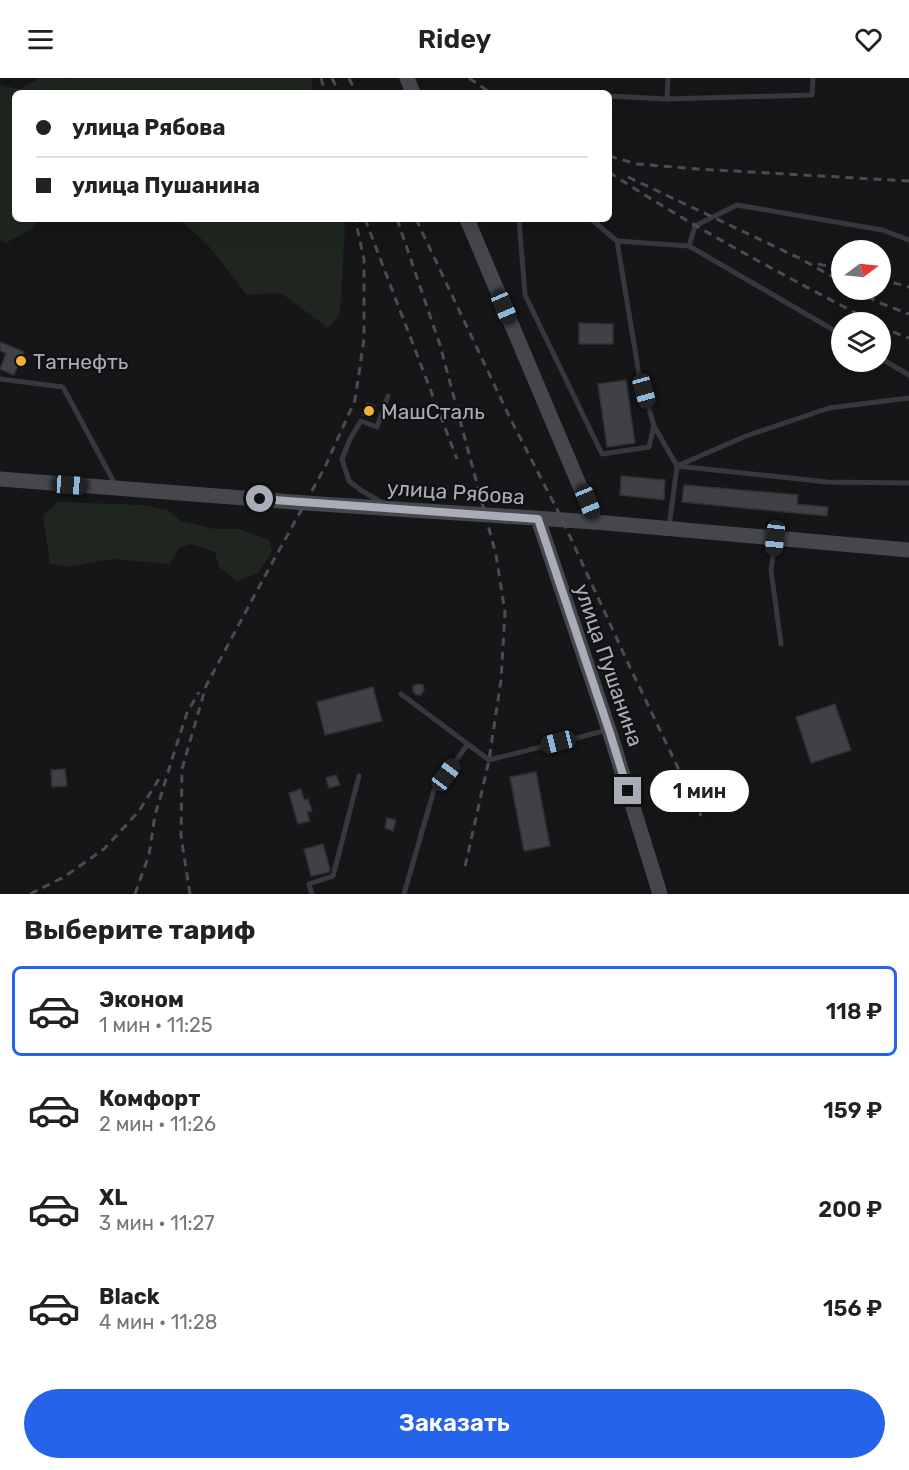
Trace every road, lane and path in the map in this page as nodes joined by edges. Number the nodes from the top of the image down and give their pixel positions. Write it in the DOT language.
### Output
graph roads {
  1 [pos="668,78"];
  2 [pos="813,78"];
  3 [pos="612,96"];
  4 [pos="666,99"];
  5 [pos="468,222"];
  6 [pos="519,222"];
  7 [pos="595,222"];
  8 [pos="909,240"];
  9 [pos="617,241"];
  10 [pos="689,246"];
  11 [pos="831,329"];
  12 [pos="891,364"];
  13 [pos="909,375"];
  14 [pos="0,379"];
  15 [pos="388,396"];
  16 [pos="909,399"];
  17 [pos="654,426"];
  18 [pos="677,466"];
  19 [pos="0,479"];
  20 [pos="909,483"];
  21 [pos="117,489"];
  22 [pos="392,508"];
  23 [pos="538,519"];
  24 [pos="595,522"];
  25 [pos="668,528"];
  26 [pos="775,538"];
  27 [pos="909,550"];
  28 [pos="781,644"];
  29 [pos="401,694"];
  30 [pos="609,730"];
  31 [pos="468,744"];
  32 [pos="359,776"];
  33 [pos="312,894"];
  34 [pos="404,894"];
  35 [pos="660,894"];
  1 -- 4 [label="lane"];
  2 -- 4 [label="lane"];
  3 -- 4 [label="lane"];
  5 -- 24 [label="street"];
  6 -- 17 [label="lane"];
  7 -- 9 [label="lane"];
  8 -- 10 [label="lane"];
  9 -- 10 [label="lane"];
  9 -- 17 [label="lane"];
  10 -- 11 [label="lane"];
  12 -- 13 [label="lane"];
  14 -- 21 [label="lane"];
  15 -- 22 [label="lane"];
  16 -- 18 [label="lane"];
  17 -- 18 [label="lane"];
  18 -- 20 [label="lane"];
  18 -- 25 [label="lane"];
  19 -- 21 [label="street, улица Рябова"];
  21 -- 22 [label="street, улица Рябова"];
  22 -- 23 [label="street, улица Рябова"];
  23 -- 24 [label="street, улица Рябова"];
  23 -- 30 [label="street, улица Пушанина"];
  24 -- 25 [label="street, улица Рябова"];
  25 -- 26 [label="street, улица Рябова"];
  26 -- 27 [label="street, улица Рябова"];
  26 -- 28 [label="lane"];
  29 -- 31 [label="lane"];
  30 -- 31 [label="lane"];
  30 -- 35 [label="street, улица Пушанина"];
  31 -- 34 [label="lane"];
  32 -- 33 [label="lane"];
}
